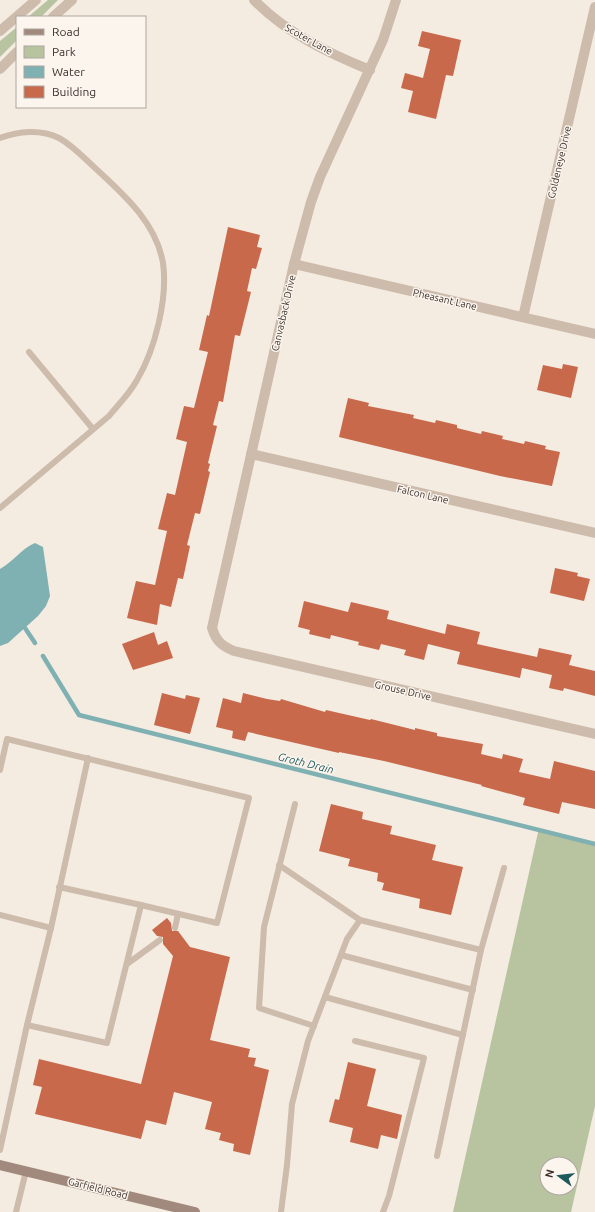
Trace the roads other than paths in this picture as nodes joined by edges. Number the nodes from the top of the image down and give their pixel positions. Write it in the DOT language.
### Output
graph roads {
  1 [pos="36,0"];
  2 [pos="72,0"];
  3 [pos="254,0"];
  4 [pos="396,0"];
  5 [pos="595,7"];
  6 [pos="17,16"];
  7 [pos="54,16"];
  8 [pos="16,17"];
  9 [pos="0,31"];
  10 [pos="16,53"];
  11 [pos="0,69"];
  12 [pos="370,70"];
  13 [pos="0,138"];
  14 [pos="294,264"];
  15 [pos="523,317"];
  16 [pos="595,334"];
  17 [pos="29,352"];
  18 [pos="93,429"];
  19 [pos="251,454"];
  20 [pos="0,508"];
  21 [pos="595,533"];
  22 [pos="215,639"];
  23 [pos="595,734"];
  24 [pos="88,758"];
  25 [pos="0,770"];
  26 [pos="295,804"];
  27 [pos="280,865"];
  28 [pos="504,868"];
  29 [pos="59,887"];
  30 [pos="141,905"];
  31 [pos="178,914"];
  32 [pos="0,915"];
  33 [pos="360,920"];
  34 [pos="51,928"];
  35 [pos="175,928"];
  36 [pos="160,940"];
  37 [pos="481,950"];
  38 [pos="341,955"];
  39 [pos="127,964"];
  40 [pos="473,990"];
  41 [pos="325,997"];
  42 [pos="27,1025"];
  43 [pos="314,1026"];
  44 [pos="463,1035"];
  45 [pos="355,1041"];
  46 [pos="0,1150"];
  47 [pos="437,1156"];
  48 [pos="0,1165"];
  49 [pos="26,1171"];
  50 [pos="16,1212"];
  51 [pos="195,1212"];
  52 [pos="281,1212"];
  53 [pos="383,1212"];
  1 -- 6 [label="street"];
  2 -- 7 [label="street"];
  3 -- 12 [label="street, Scoter Lane"];
  4 -- 12 [label="street, Canvasback Drive"];
  5 -- 15 [label="street, Goldeneye Drive"];
  8 -- 9 [label="street"];
  10 -- 11 [label="street"];
  12 -- 14 [label="street, Canvasback Drive"];
  13 -- 18 [label="lane"];
  14 -- 15 [label="street, Pheasant Lane"];
  14 -- 19 [label="street, Canvasback Drive"];
  15 -- 16 [label="street, Pheasant Lane"];
  17 -- 18 [label="lane"];
  18 -- 20 [label="lane"];
  19 -- 21 [label="street, Falcon Lane"];
  19 -- 22 [label="street, Canvasback Drive"];
  22 -- 23 [label="street, Grouse Drive"];
  24 -- 25 [label="lane"];
  24 -- 29 [label="lane"];
  24 -- 31 [label="lane"];
  26 -- 27 [label="lane"];
  27 -- 33 [label="lane"];
  27 -- 43 [label="lane"];
  28 -- 37 [label="lane"];
  29 -- 30 [label="lane"];
  29 -- 34 [label="lane"];
  30 -- 31 [label="lane"];
  30 -- 39 [label="lane"];
  31 -- 35 [label="lane"];
  32 -- 34 [label="lane"];
  33 -- 37 [label="lane"];
  33 -- 38 [label="lane"];
  34 -- 42 [label="lane"];
  36 -- 39 [label="lane"];
  37 -- 40 [label="lane"];
  38 -- 40 [label="lane"];
  38 -- 41 [label="lane"];
  39 -- 42 [label="lane"];
  40 -- 44 [label="lane"];
  41 -- 43 [label="lane"];
  41 -- 44 [label="lane"];
  42 -- 46 [label="lane"];
  43 -- 52 [label="lane"];
  44 -- 47 [label="lane"];
  45 -- 53 [label="lane"];
  48 -- 49 [label="main road, Garfield Road"];
  49 -- 50 [label="lane"];
  49 -- 51 [label="main road, Garfield Road"];
}
